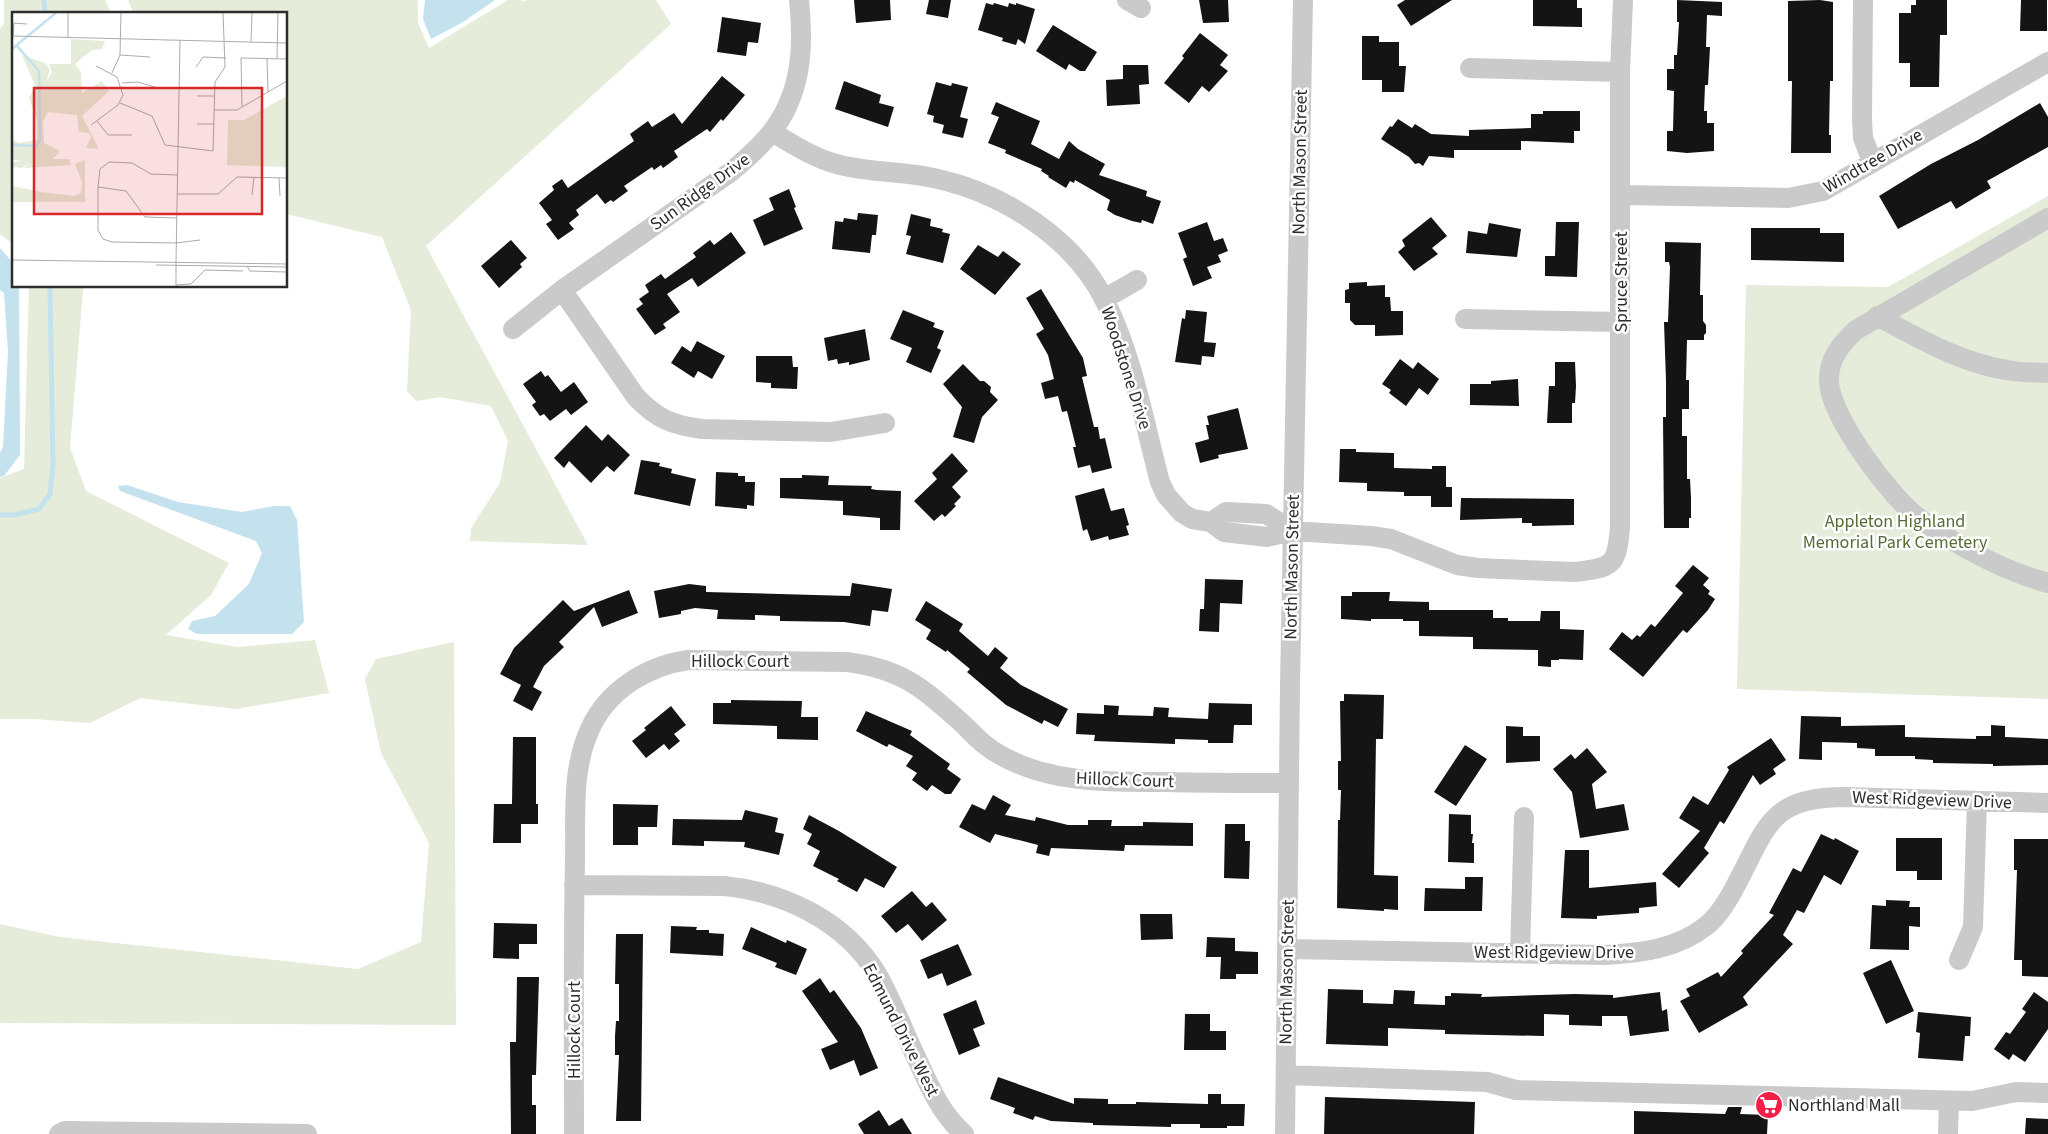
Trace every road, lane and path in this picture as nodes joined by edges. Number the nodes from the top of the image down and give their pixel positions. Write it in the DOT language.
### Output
graph roads {
  1 [pos="799,0"];
  2 [pos="1303,0"];
  3 [pos="1623,0"];
  4 [pos="1863,0"];
  5 [pos="2048,62"];
  6 [pos="1470,68"];
  7 [pos="1620,72"];
  8 [pos="772,132"];
  9 [pos="1872,161"];
  10 [pos="1622,195"];
  11 [pos="2048,218"];
  12 [pos="1137,280"];
  13 [pos="562,290"];
  14 [pos="1104,299"];
  15 [pos="1877,316"];
  16 [pos="1465,319"];
  17 [pos="1621,322"];
  18 [pos="512,329"];
  19 [pos="2048,373"];
  20 [pos="885,424"];
  21 [pos="1293,531"];
  22 [pos="2048,583"];
  23 [pos="1289,784"];
  24 [pos="1977,801"];
  25 [pos="2048,803"];
  26 [pos="1524,816"];
  27 [pos="574,885"];
  28 [pos="1288,949"];
  29 [pos="1520,952"];
  30 [pos="1959,960"];
  31 [pos="1286,1075"];
  32 [pos="2048,1093"];
  33 [pos="1949,1100"];
  34 [pos="59,1134"];
  35 [pos="307,1134"];
  36 [pos="574,1134"];
  37 [pos="964,1134"];
  38 [pos="1285,1134"];
  39 [pos="1948,1134"];
  1 -- 8 [label="street, Sun Ridge Drive"];
  2 -- 21 [label="street, North Mason Street"];
  3 -- 7 [label="street, Spruce Street"];
  4 -- 9 [label="street"];
  5 -- 9 [label="street, Windtree Drive"];
  6 -- 7 [label="street"];
  7 -- 10 [label="street, Spruce Street"];
  8 -- 13 [label="street, Sun Ridge Drive"];
  8 -- 14 [label="street, Woodstone Drive"];
  9 -- 10 [label="street, Windtree Drive"];
  10 -- 17 [label="street, Spruce Street"];
  11 -- 15 [label="street"];
  12 -- 14 [label="street"];
  13 -- 18 [label="street, Sun Ridge Drive"];
  13 -- 20 [label="street"];
  14 -- 21 [label="street, Woodstone Drive"];
  15 -- 19 [label="street"];
  15 -- 22 [label="street"];
  16 -- 17 [label="street"];
  17 -- 21 [label="street, Spruce Street"];
  21 -- 23 [label="street, North Mason Street"];
  23 -- 27 [label="street, Hillock Court"];
  23 -- 28 [label="street, North Mason Street"];
  24 -- 25 [label="street, West Ridgeview Drive"];
  24 -- 29 [label="street, West Ridgeview Drive"];
  24 -- 30 [label="street"];
  26 -- 29 [label="street"];
  27 -- 36 [label="street, Hillock Court"];
  27 -- 37 [label="street, Edmund Drive West"];
  28 -- 29 [label="street, West Ridgeview Drive"];
  28 -- 31 [label="street, North Mason Street"];
  31 -- 33 [label="street"];
  31 -- 38 [label="street, North Mason Street"];
  32 -- 33 [label="street"];
  33 -- 39 [label="street"];
  34 -- 35 [label="street"];
}
